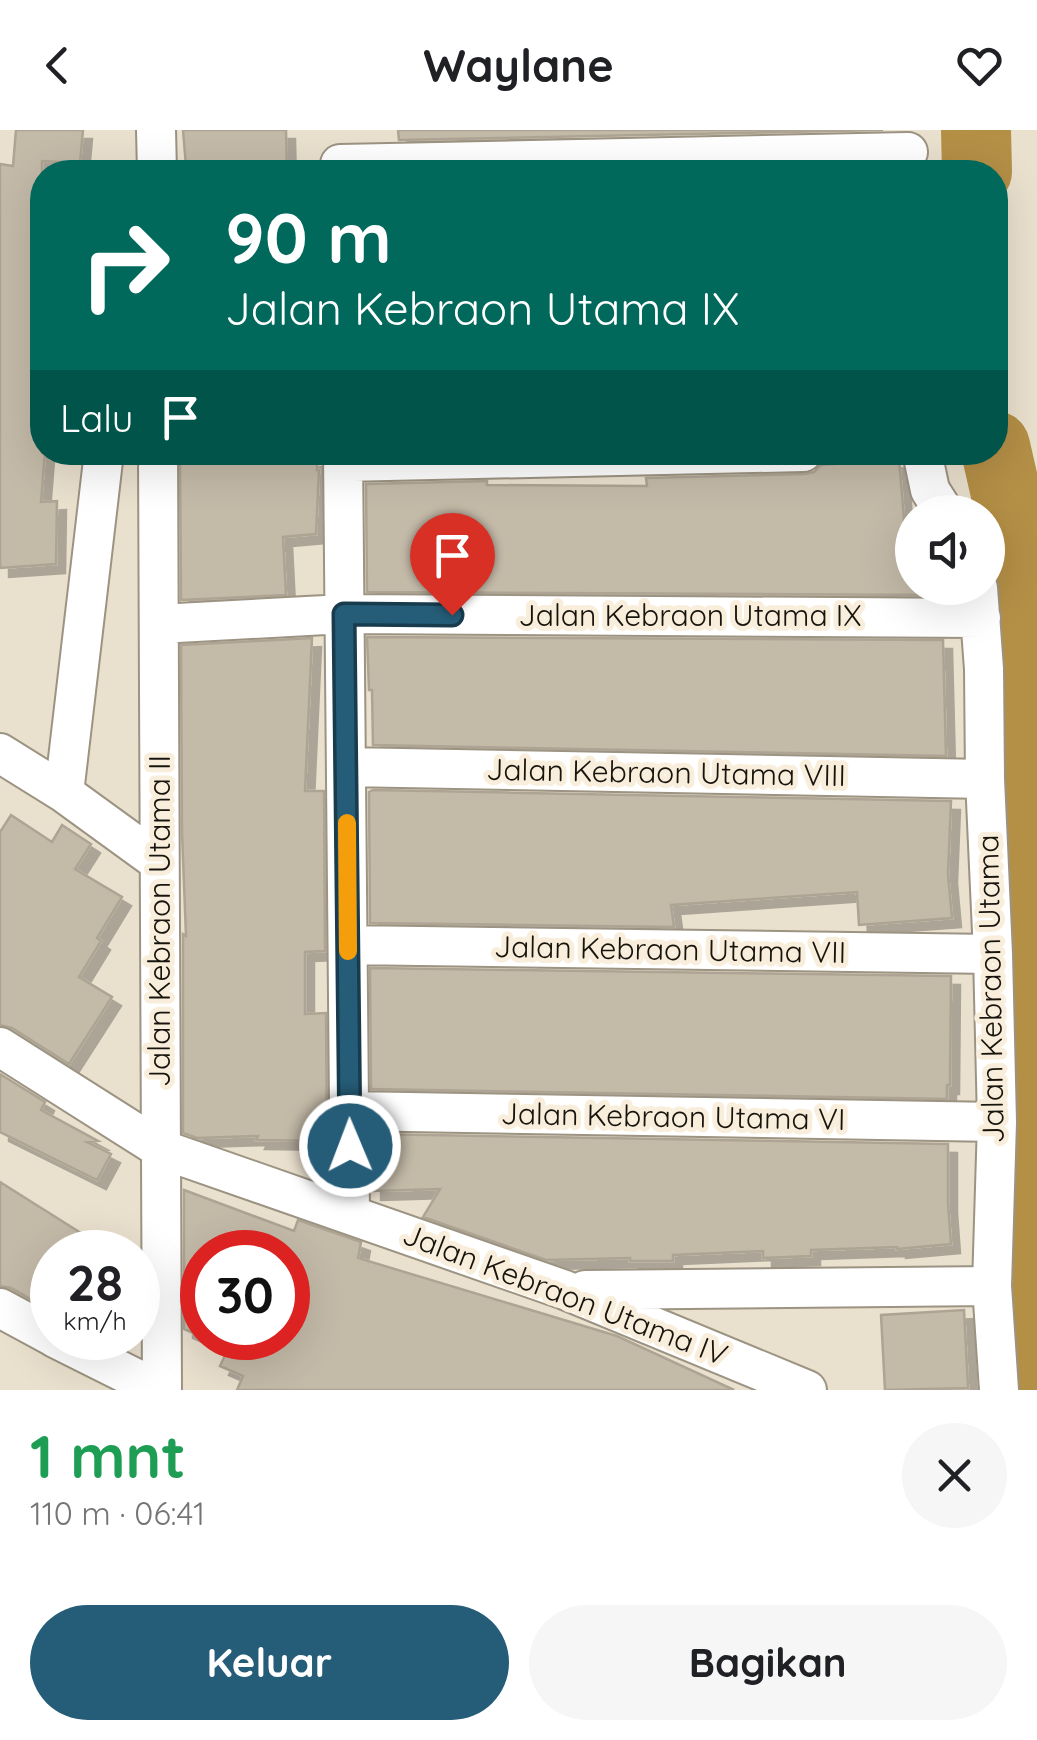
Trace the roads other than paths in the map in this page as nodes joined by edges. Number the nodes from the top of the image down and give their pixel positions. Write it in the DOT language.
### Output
graph roads {
  1 [pos="156,130"];
  2 [pos="908,152"];
  3 [pos="339,155"];
  4 [pos="156,160"];
  5 [pos="102,465"];
  6 [pos="158,465"];
  7 [pos="342,465"];
  8 [pos="925,465"];
  9 [pos="933,495"];
  10 [pos="895,604"];
  11 [pos="979,605"];
  12 [pos="344,614"];
  13 [pos="159,624"];
  14 [pos="0,752"];
  15 [pos="346,767"];
  16 [pos="986,779"];
  17 [pos="64,792"];
  18 [pos="159,862"];
  19 [pos="348,945"];
  20 [pos="993,954"];
  21 [pos="0,1047"];
  22 [pos="350,1111"];
  23 [pos="997,1122"];
  24 [pos="161,1149"];
  25 [pos="350,1215"];
  26 [pos="992,1286"];
  27 [pos="565,1290"];
  28 [pos="0,1308"];
  29 [pos="30,1324"];
  30 [pos="100,1360"];
  31 [pos="160,1390"];
  32 [pos="807,1390"];
  33 [pos="999,1390"];
  1 -- 4 [label="street"];
  2 -- 3 [label="street"];
  5 -- 17 [label="street"];
  6 -- 13 [label="street, Jalan Kebraon Utama II"];
  7 -- 12 [label="street"];
  8 -- 9 [label="street"];
  10 -- 12 [label="street, Jalan Kebraon Utama IX"];
  11 -- 16 [label="street, Jalan Kebraon Utama"];
  12 -- 13 [label="street, Jalan Kebraon Utama IX"];
  12 -- 15 [label="street"];
  13 -- 18 [label="street, Jalan Kebraon Utama II"];
  14 -- 17 [label="street"];
  15 -- 16 [label="street, Jalan Kebraon Utama VIII"];
  15 -- 19 [label="street"];
  16 -- 20 [label="street, Jalan Kebraon Utama"];
  17 -- 18 [label="street"];
  18 -- 24 [label="street, Jalan Kebraon Utama II"];
  19 -- 20 [label="street, Jalan Kebraon Utama VII"];
  19 -- 22 [label="street"];
  20 -- 23 [label="street, Jalan Kebraon Utama"];
  21 -- 24 [label="street, Jalan Kebraon Utama IV"];
  22 -- 23 [label="street, Jalan Kebraon Utama VI"];
  22 -- 25 [label="street"];
  23 -- 26 [label="street, Jalan Kebraon Utama"];
  24 -- 25 [label="street, Jalan Kebraon Utama IV"];
  24 -- 31 [label="street, Jalan Kebraon Utama II"];
  25 -- 27 [label="street, Jalan Kebraon Utama IV"];
  26 -- 27 [label="street"];
  26 -- 33 [label="street, Jalan Kebraon Utama"];
  27 -- 32 [label="street, Jalan Kebraon Utama IV"];
  28 -- 29 [label="street"];
  30 -- 31 [label="street"];
}
